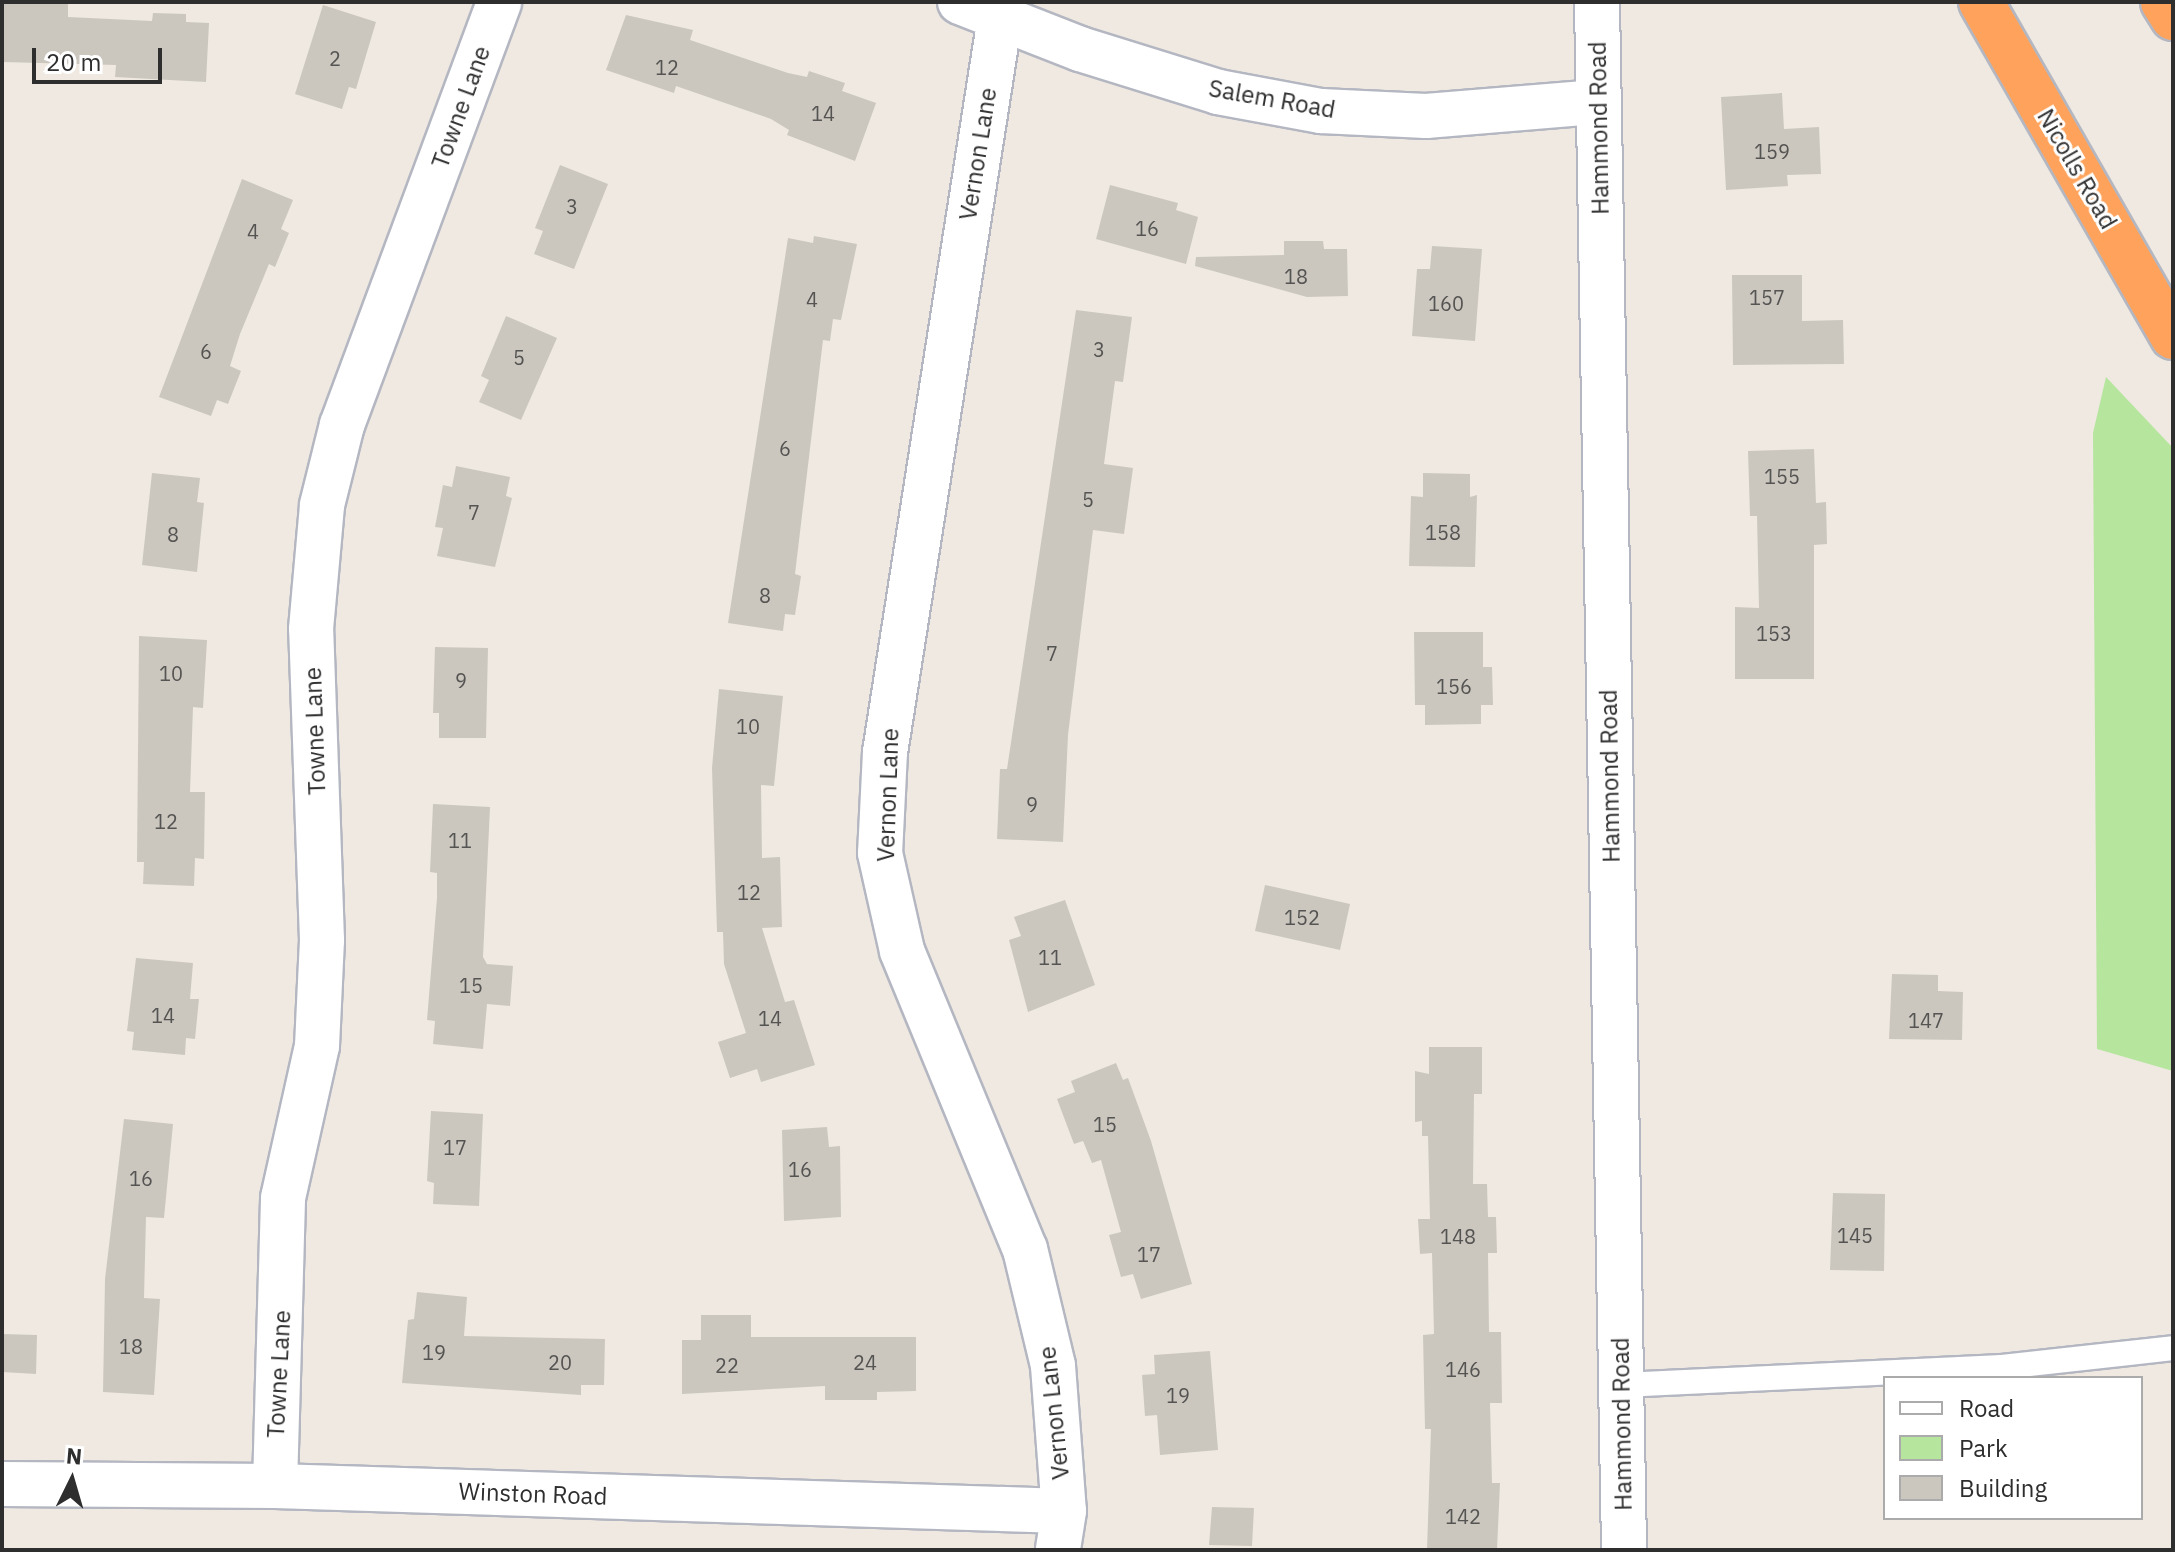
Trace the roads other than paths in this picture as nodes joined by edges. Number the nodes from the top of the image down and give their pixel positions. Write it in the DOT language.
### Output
graph roads {
  1 [pos="499,2"];
  2 [pos="1597,2"];
  3 [pos="1981,2"];
  4 [pos="2163,2"];
  5 [pos="980,10"];
  6 [pos="2173,18"];
  7 [pos="1597,102"];
  8 [pos="2173,337"];
  9 [pos="2173,1348"];
  10 [pos="1622,1385"];
  11 [pos="2,1484"];
  12 [pos="275,1486"];
  13 [pos="1061,1531"];
  14 [pos="1624,1550"];
  1 -- 12 [label="street, Towne Lane"];
  2 -- 7 [label="street, Hammond Road"];
  3 -- 8 [label="highway, Nicolls Road"];
  4 -- 6 [label="highway"];
  5 -- 7 [label="street, Salem Road"];
  5 -- 13 [label="street, Vernon Lane"];
  7 -- 10 [label="street, Hammond Road"];
  9 -- 10 [label="lane"];
  10 -- 14 [label="street, Hammond Road"];
  11 -- 12 [label="street, Winston Road"];
  12 -- 13 [label="street, Winston Road"];
}
